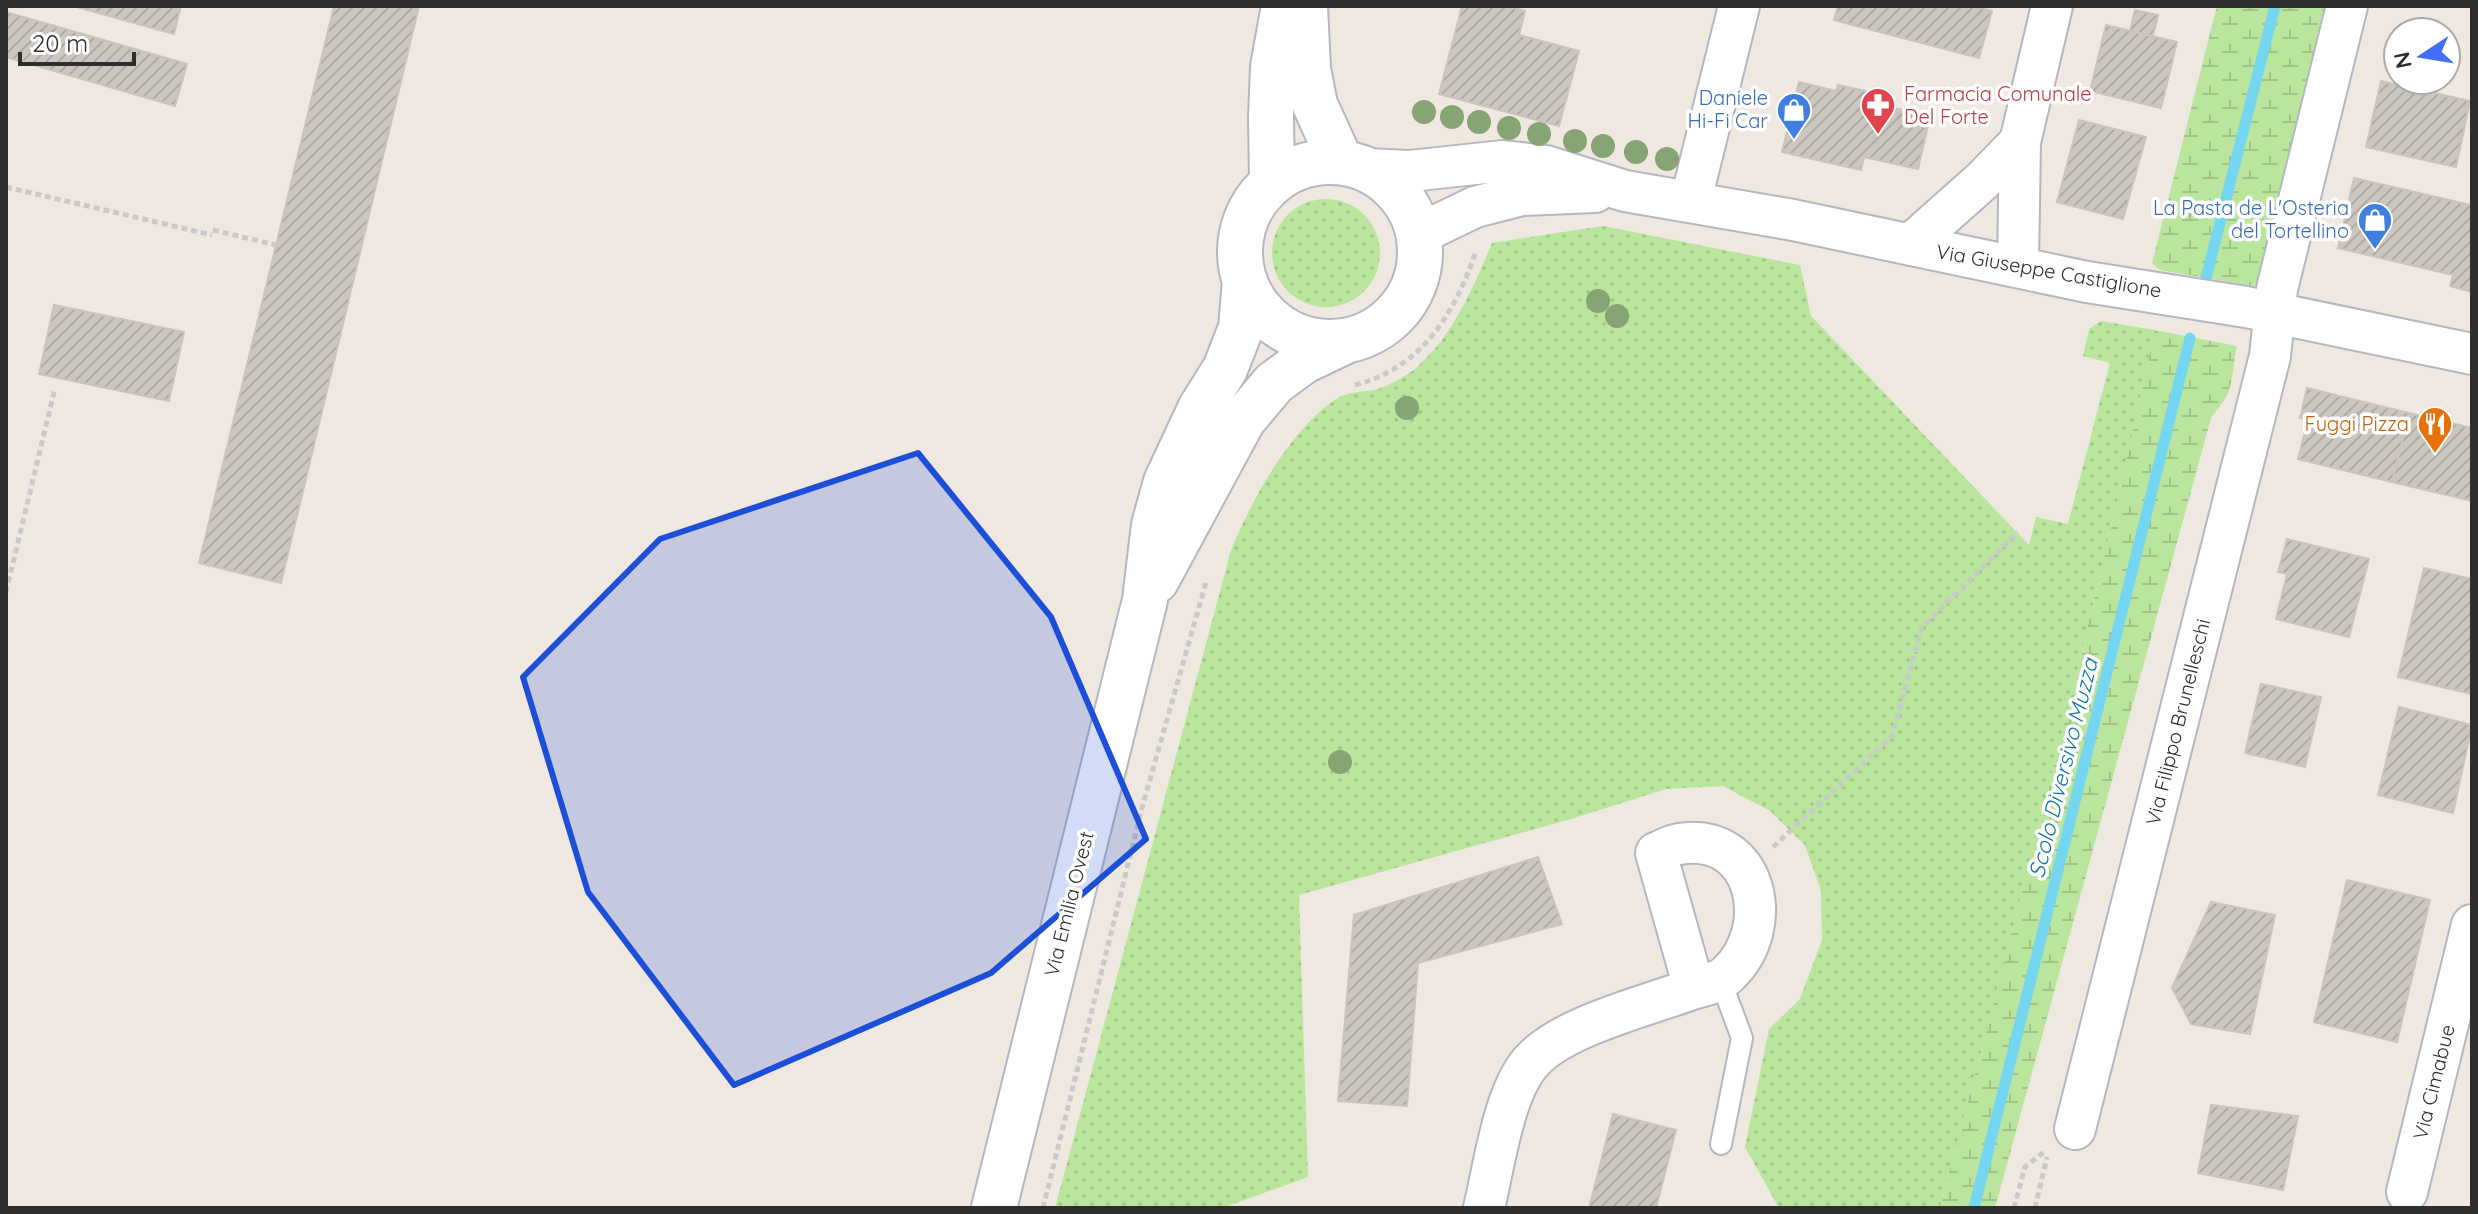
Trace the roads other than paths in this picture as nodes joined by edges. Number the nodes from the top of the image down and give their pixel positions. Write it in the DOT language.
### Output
graph roads {
  1 [pos="1284,6"];
  2 [pos="1305,6"];
  3 [pos="1739,6"];
  4 [pos="2052,6"];
  5 [pos="2347,6"];
  6 [pos="2020,142"];
  7 [pos="1353,166"];
  8 [pos="1982,181"];
  9 [pos="1272,182"];
  10 [pos="1625,191"];
  11 [pos="1691,200"];
  12 [pos="1419,234"];
  13 [pos="1910,245"];
  14 [pos="1963,255"];
  15 [pos="2018,265"];
  16 [pos="1245,281"];
  17 [pos="2273,313"];
  18 [pos="1344,342"];
  19 [pos="2472,354"];
  20 [pos="1145,600"];
  21 [pos="2472,925"];
  22 [pos="1707,984"];
  23 [pos="2062,1139"];
  24 [pos="1721,1144"];
  25 [pos="2407,1192"];
  26 [pos="994,1208"];
  27 [pos="1484,1208"];
  1 -- 9 [label="main road"];
  2 -- 7 [label="main road"];
  3 -- 11 [label="street"];
  4 -- 6 [label="street"];
  5 -- 17 [label="street, Via Filippo Brunelleschi"];
  6 -- 8 [label="street"];
  6 -- 15 [label="street"];
  7 -- 9 [label="main road"];
  7 -- 10 [label="street, Via Giuseppe Castiglione"];
  7 -- 12 [label="main road"];
  8 -- 13 [label="street"];
  8 -- 14 [label="street"];
  9 -- 16 [label="main road"];
  10 -- 11 [label="street, Via Giuseppe Castiglione"];
  10 -- 12 [label="street, Via Giuseppe Castiglione"];
  11 -- 13 [label="street, Via Giuseppe Castiglione"];
  12 -- 18 [label="main road"];
  13 -- 14 [label="street, Via Giuseppe Castiglione"];
  14 -- 15 [label="street, Via Giuseppe Castiglione"];
  15 -- 17 [label="street, Via Giuseppe Castiglione"];
  16 -- 18 [label="main road"];
  16 -- 20 [label="main road, Via Emilia Ovest"];
  17 -- 19 [label="street, Via Giuseppe Castiglione"];
  17 -- 23 [label="street, Via Filippo Brunelleschi"];
  18 -- 20 [label="main road, Via Emilia Ovest"];
  20 -- 26 [label="main road, Via Emilia Ovest"];
  21 -- 25 [label="street, Via Cimabue"];
  22 -- 22 [label="street"];
  22 -- 24 [label="lane"];
  22 -- 27 [label="street"];
}
